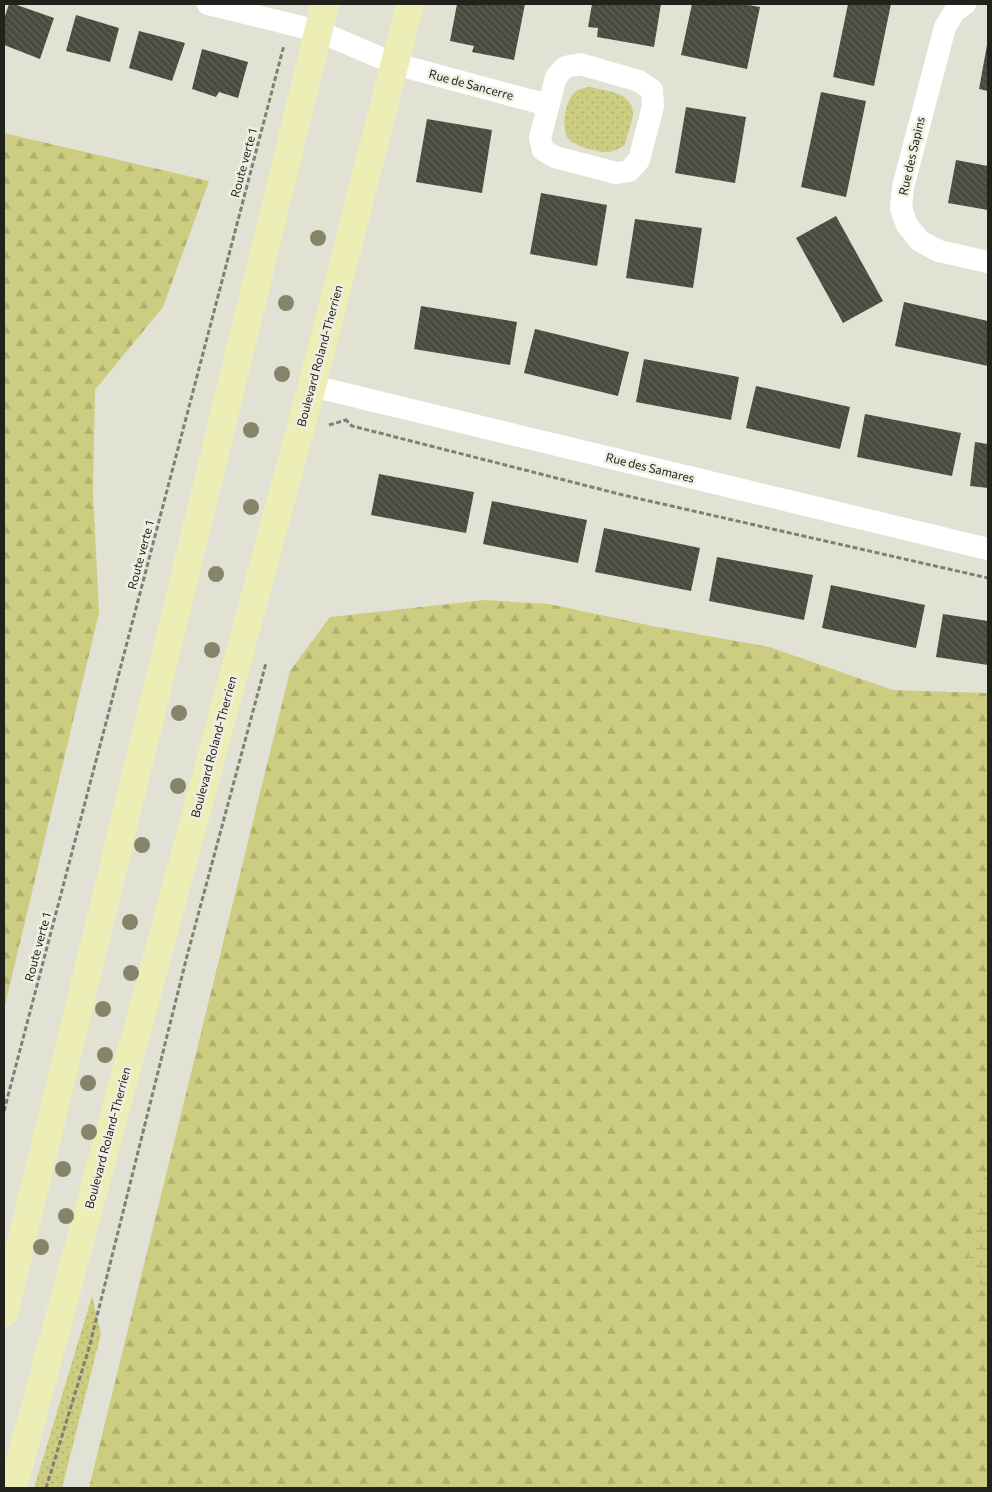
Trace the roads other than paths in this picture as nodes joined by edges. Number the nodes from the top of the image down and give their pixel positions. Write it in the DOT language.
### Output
graph roads {
  1 [pos="208,4"];
  2 [pos="325,4"];
  3 [pos="410,4"];
  4 [pos="965,4"];
  5 [pos="318,31"];
  6 [pos="395,64"];
  7 [pos="548,105"];
  8 [pos="988,262"];
  9 [pos="312,386"];
  10 [pos="988,549"];
  11 [pos="4,1313"];
  12 [pos="13,1488"];
  1 -- 5 [label="street, Rue de Sancerre"];
  2 -- 5 [label="main road"];
  3 -- 6 [label="main road, Boulevard Roland-Therrien"];
  4 -- 8 [label="street, Rue des Sapins"];
  5 -- 6 [label="street, Rue de Sancerre"];
  5 -- 11 [label="main road"];
  6 -- 7 [label="street, Rue de Sancerre"];
  6 -- 9 [label="main road, Boulevard Roland-Therrien"];
  7 -- 7 [label="street"];
  9 -- 10 [label="street, Rue des Samares"];
  9 -- 12 [label="main road, Boulevard Roland-Therrien"];
}
